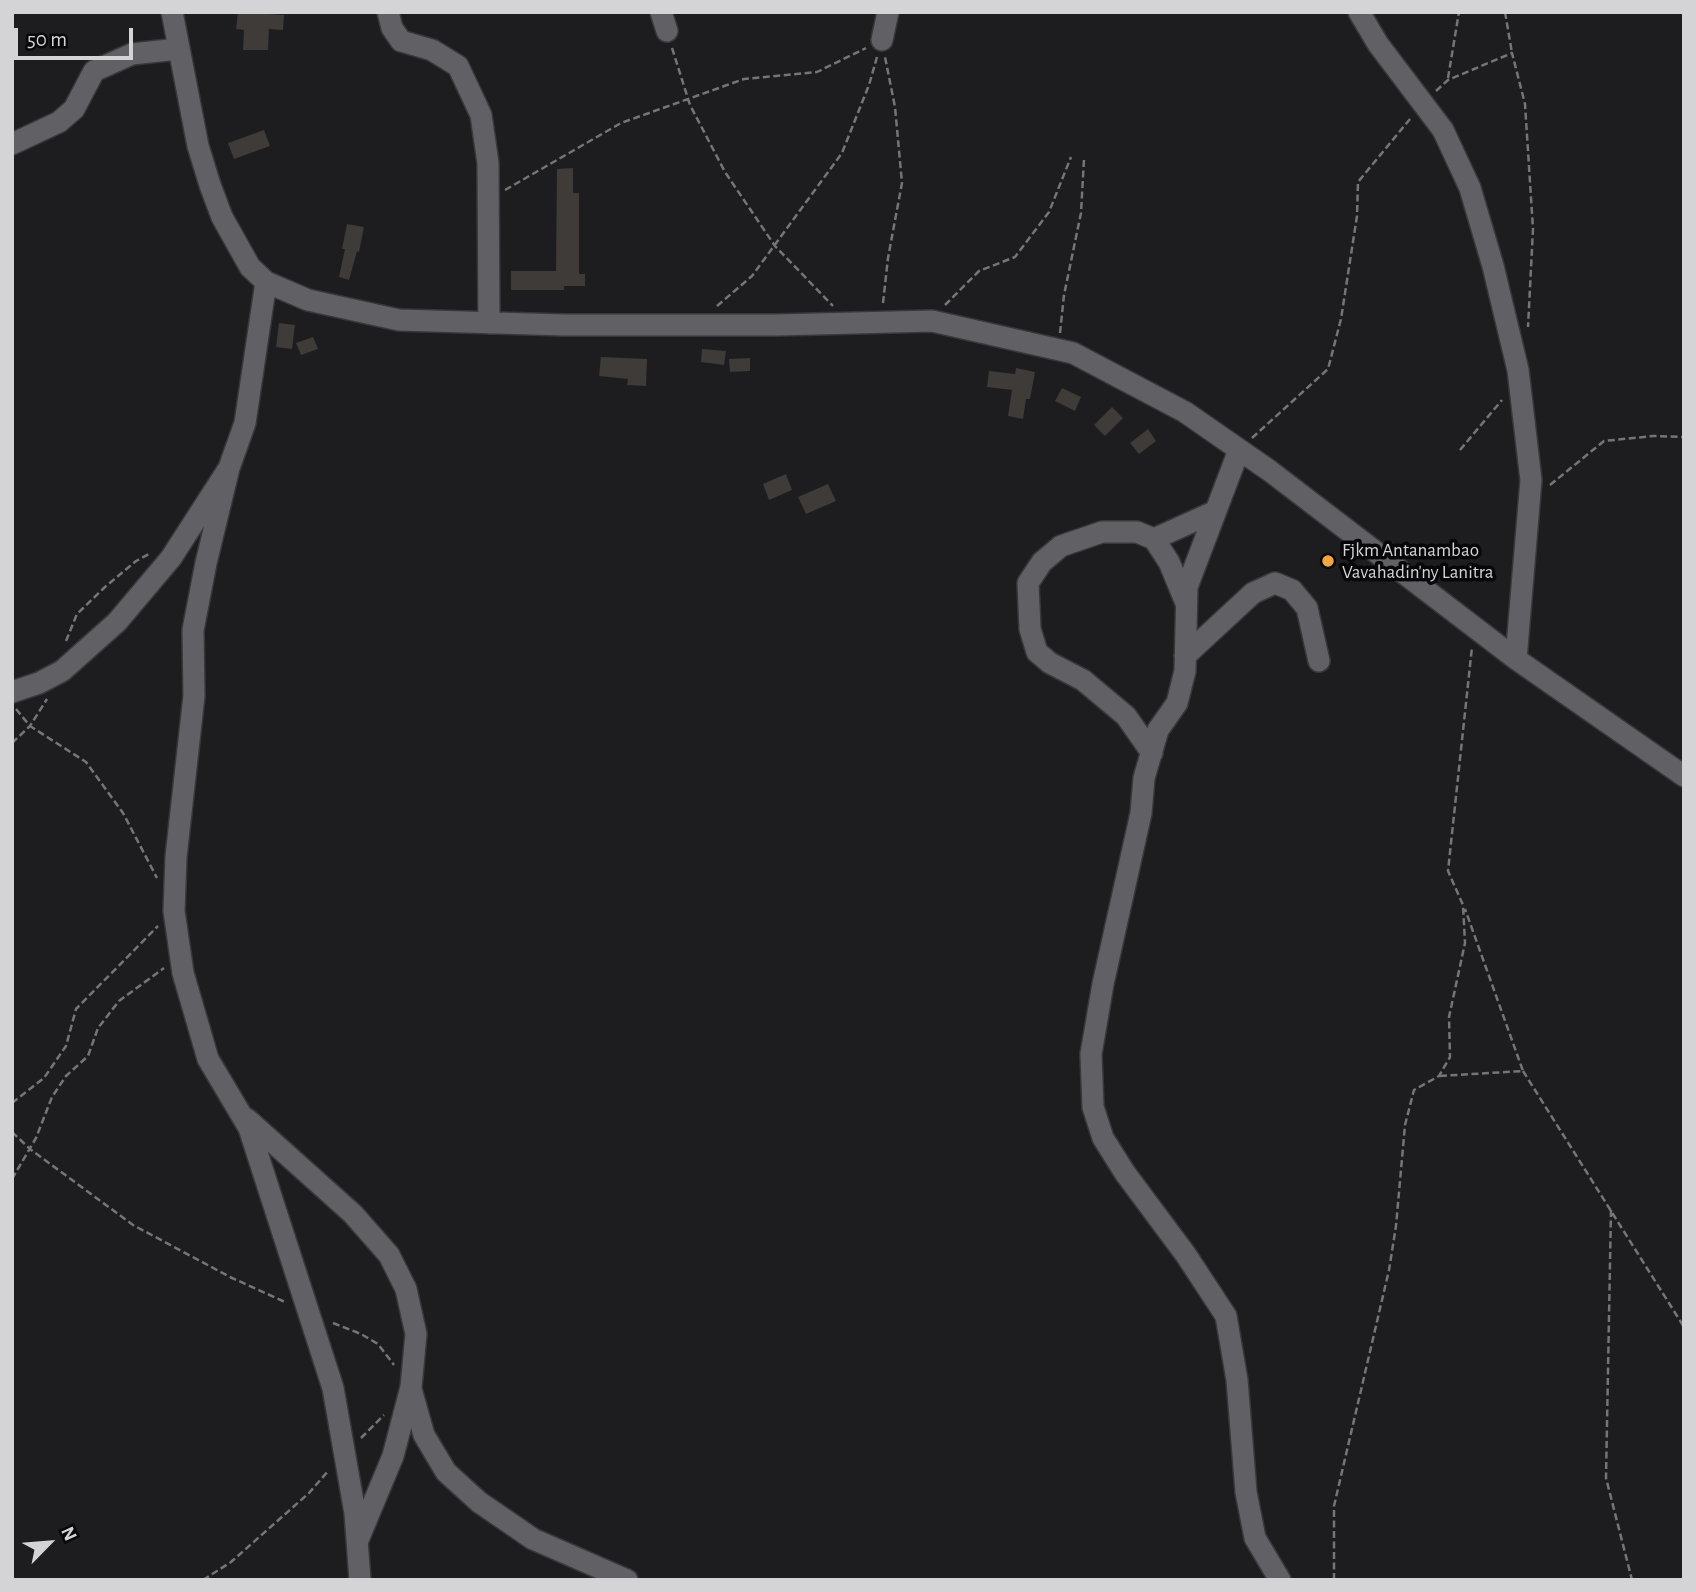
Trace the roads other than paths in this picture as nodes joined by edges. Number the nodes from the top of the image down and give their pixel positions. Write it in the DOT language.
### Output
graph roads {
  1 [pos="172,12"];
  2 [pos="388,12"];
  3 [pos="888,12"];
  4 [pos="1359,12"];
  5 [pos="882,40"];
  6 [pos="178,49"];
  7 [pos="12,144"];
  8 [pos="266,282"];
  9 [pos="489,323"];
  10 [pos="1239,450"];
  11 [pos="229,468"];
  12 [pos="1216,511"];
  13 [pos="1154,539"];
  14 [pos="1186,604"];
  15 [pos="1185,656"];
  16 [pos="1516,659"];
  17 [pos="1319,661"];
  18 [pos="12,692"];
  19 [pos="1152,753"];
  20 [pos="1684,776"];
  21 [pos="240,1113"];
  22 [pos="411,1387"];
  23 [pos="357,1544"];
  24 [pos="360,1580"];
  25 [pos="627,1580"];
  26 [pos="1280,1580"];
  1 -- 6 [label="street"];
  2 -- 9 [label="street"];
  3 -- 5 [label="street"];
  4 -- 16 [label="street"];
  6 -- 7 [label="street"];
  6 -- 8 [label="street"];
  8 -- 9 [label="street"];
  8 -- 11 [label="street"];
  9 -- 10 [label="street"];
  10 -- 12 [label="street"];
  10 -- 16 [label="street"];
  11 -- 18 [label="street"];
  11 -- 21 [label="street"];
  12 -- 13 [label="street"];
  12 -- 14 [label="street"];
  13 -- 14 [label="street"];
  13 -- 19 [label="street"];
  14 -- 15 [label="street"];
  15 -- 17 [label="street"];
  15 -- 19 [label="street"];
  16 -- 20 [label="street"];
  19 -- 26 [label="street"];
  21 -- 22 [label="street"];
  21 -- 23 [label="street"];
  22 -- 23 [label="street"];
  22 -- 25 [label="street"];
  23 -- 24 [label="street"];
}
